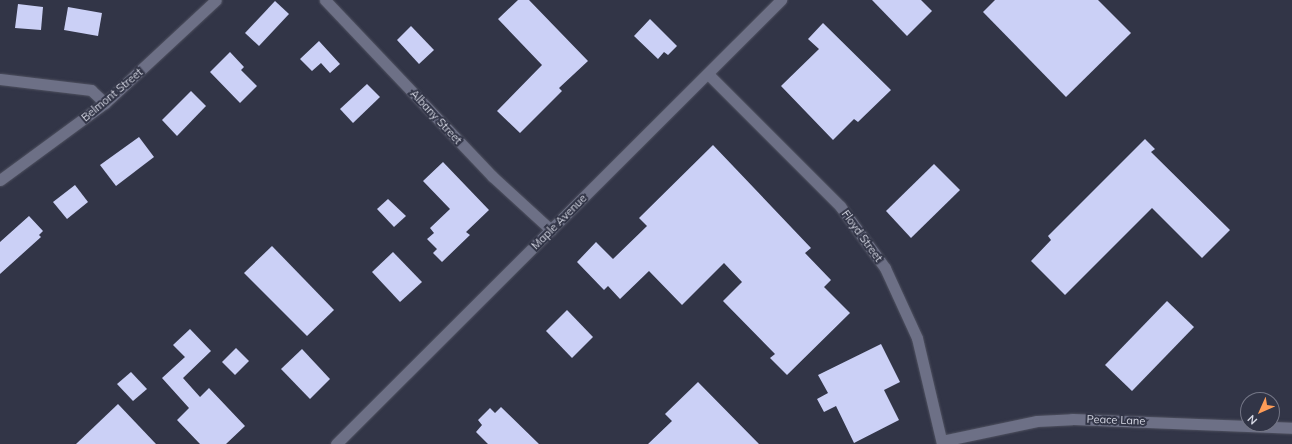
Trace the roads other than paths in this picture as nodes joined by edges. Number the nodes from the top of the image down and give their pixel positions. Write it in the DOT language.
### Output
graph roads {
  1 [pos="216,0"];
  2 [pos="325,0"];
  3 [pos="781,0"];
  4 [pos="708,74"];
  5 [pos="0,79"];
  6 [pos="105,103"];
  7 [pos="0,180"];
  8 [pos="550,230"];
  9 [pos="1292,428"];
  10 [pos="942,443"];
  11 [pos="336,444"];
  1 -- 6 [label="street, Belmont Street"];
  2 -- 8 [label="street, Albany Street"];
  3 -- 4 [label="street, Maple Avenue"];
  4 -- 8 [label="street, Maple Avenue"];
  4 -- 10 [label="street, Floyd Street"];
  5 -- 6 [label="street"];
  6 -- 7 [label="street, Belmont Street"];
  8 -- 11 [label="street, Maple Avenue"];
  9 -- 10 [label="street, Peace Lane"];
}
